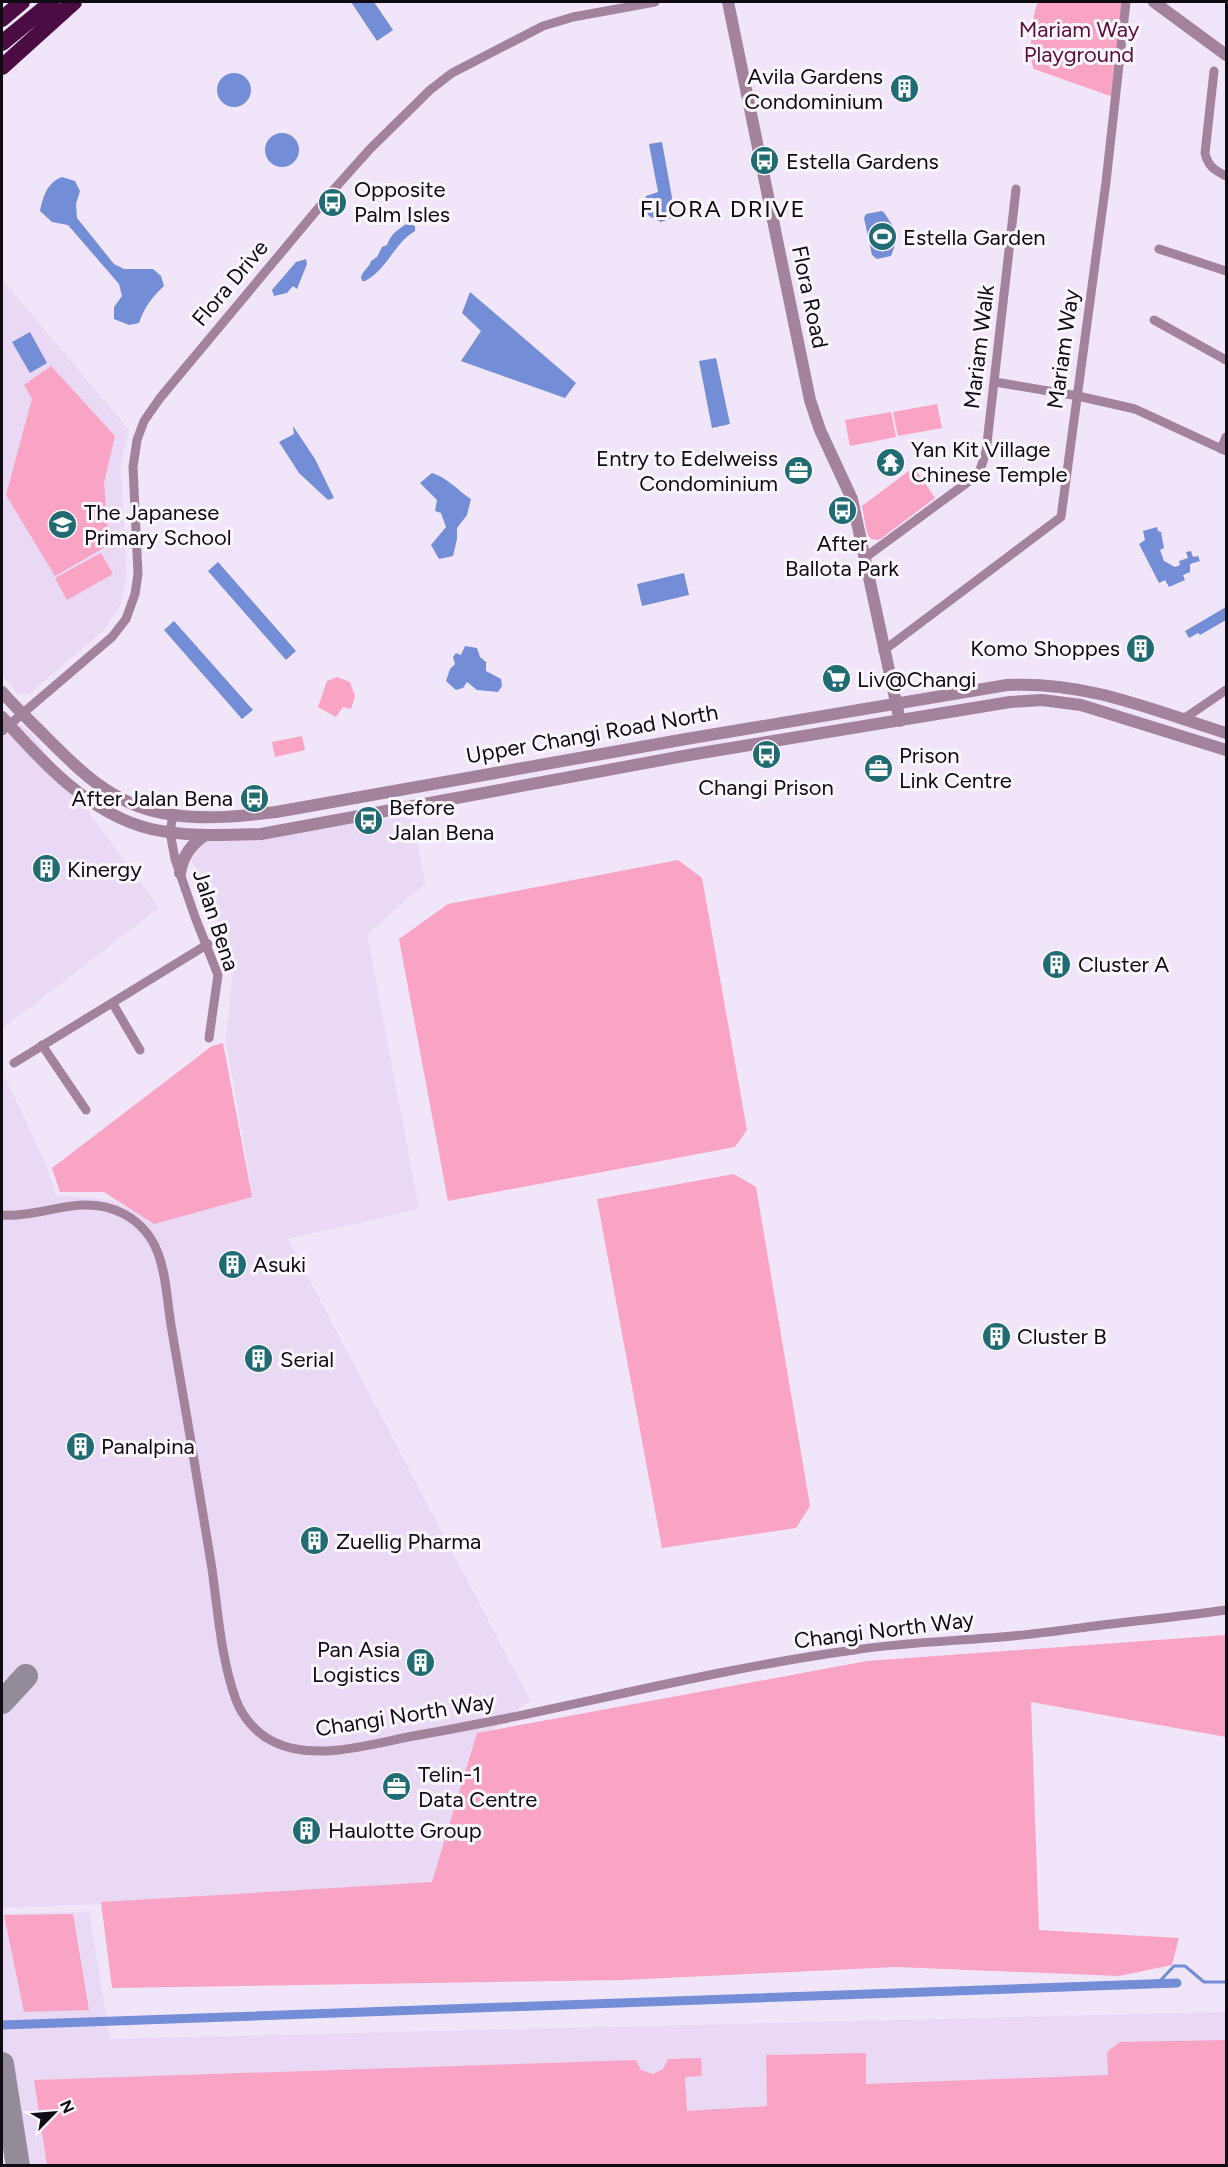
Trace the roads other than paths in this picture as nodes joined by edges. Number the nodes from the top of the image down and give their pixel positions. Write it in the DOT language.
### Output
graph roads {
  1 [pos="6,2"];
  2 [pos="22,2"];
  3 [pos="52,2"];
  4 [pos="74,2"];
  5 [pos="655,2"];
  6 [pos="728,2"];
  7 [pos="1126,2"];
  8 [pos="1154,2"];
  9 [pos="1167,2"];
  10 [pos="2,6"];
  11 [pos="2,19"];
  12 [pos="2,44"];
  13 [pos="1227,46"];
  14 [pos="1227,55"];
  15 [pos="2,67"];
  16 [pos="1214,71"];
  17 [pos="1227,176"];
  18 [pos="1016,189"];
  19 [pos="1159,249"];
  20 [pos="1227,271"];
  21 [pos="1154,320"];
  22 [pos="1227,360"];
  23 [pos="995,382"];
  24 [pos="1078,396"];
  25 [pos="1227,437"];
  26 [pos="1224,450"];
  27 [pos="863,558"];
  28 [pos="883,651"];
  29 [pos="1227,690"];
  30 [pos="2,692"];
  31 [pos="896,702"];
  32 [pos="22,714"];
  33 [pos="1182,720"];
  34 [pos="900,721"];
  35 [pos="4,724"];
  36 [pos="1227,733"];
  37 [pos="1227,750"];
  38 [pos="536,765"];
  39 [pos="549,782"];
  40 [pos="173,815"];
  41 [pos="170,832"];
  42 [pos="205,834"];
  43 [pos="180,873"];
  44 [pos="208,944"];
  45 [pos="113,1004"];
  46 [pos="209,1038"];
  47 [pos="42,1045"];
  48 [pos="140,1050"];
  49 [pos="14,1063"];
  50 [pos="86,1110"];
  51 [pos="2,1215"];
  52 [pos="1227,1610"];
  1 -- 10 [label="highway"];
  2 -- 11 [label="highway"];
  3 -- 12 [label="highway"];
  4 -- 15 [label="highway"];
  5 -- 32 [label="street, Flora Drive"];
  6 -- 27 [label="street, Flora Road"];
  7 -- 24 [label="street, Mariam Way"];
  8 -- 14 [label="street"];
  9 -- 13 [label="street"];
  16 -- 17 [label="street"];
  18 -- 23 [label="street, Mariam Walk"];
  19 -- 20 [label="street"];
  21 -- 22 [label="street"];
  23 -- 24 [label="street"];
  23 -- 27 [label="street, Mariam Walk"];
  24 -- 26 [label="street"];
  24 -- 28 [label="street, Mariam Way"];
  25 -- 26 [label="street"];
  27 -- 28 [label="street"];
  28 -- 31 [label="street"];
  29 -- 33 [label="street"];
  30 -- 32 [label="street, Upper Changi Road North"];
  31 -- 33 [label="street, Upper Changi Road North"];
  31 -- 34 [label="street"];
  31 -- 38 [label="street, Upper Changi Road North"];
  32 -- 35 [label="street, Flora Drive"];
  32 -- 40 [label="street, Upper Changi Road North"];
  33 -- 36 [label="street, Upper Changi Road North"];
  34 -- 37 [label="street, Upper Changi Road North"];
  34 -- 39 [label="street, Upper Changi Road North"];
  35 -- 41 [label="street, Upper Changi Road North"];
  38 -- 39 [label="street"];
  38 -- 40 [label="street, Upper Changi Road North"];
  39 -- 42 [label="street, Upper Changi Road North"];
  40 -- 41 [label="street, Jalan Bena"];
  41 -- 42 [label="street, Upper Changi Road North"];
  41 -- 43 [label="street, Jalan Bena"];
  42 -- 43 [label="street"];
  43 -- 44 [label="street, Jalan Bena"];
  44 -- 45 [label="street"];
  44 -- 46 [label="street, Jalan Bena"];
  45 -- 47 [label="street"];
  45 -- 48 [label="street"];
  47 -- 49 [label="street"];
  47 -- 50 [label="street"];
  51 -- 52 [label="street, Changi North Way"];
}
